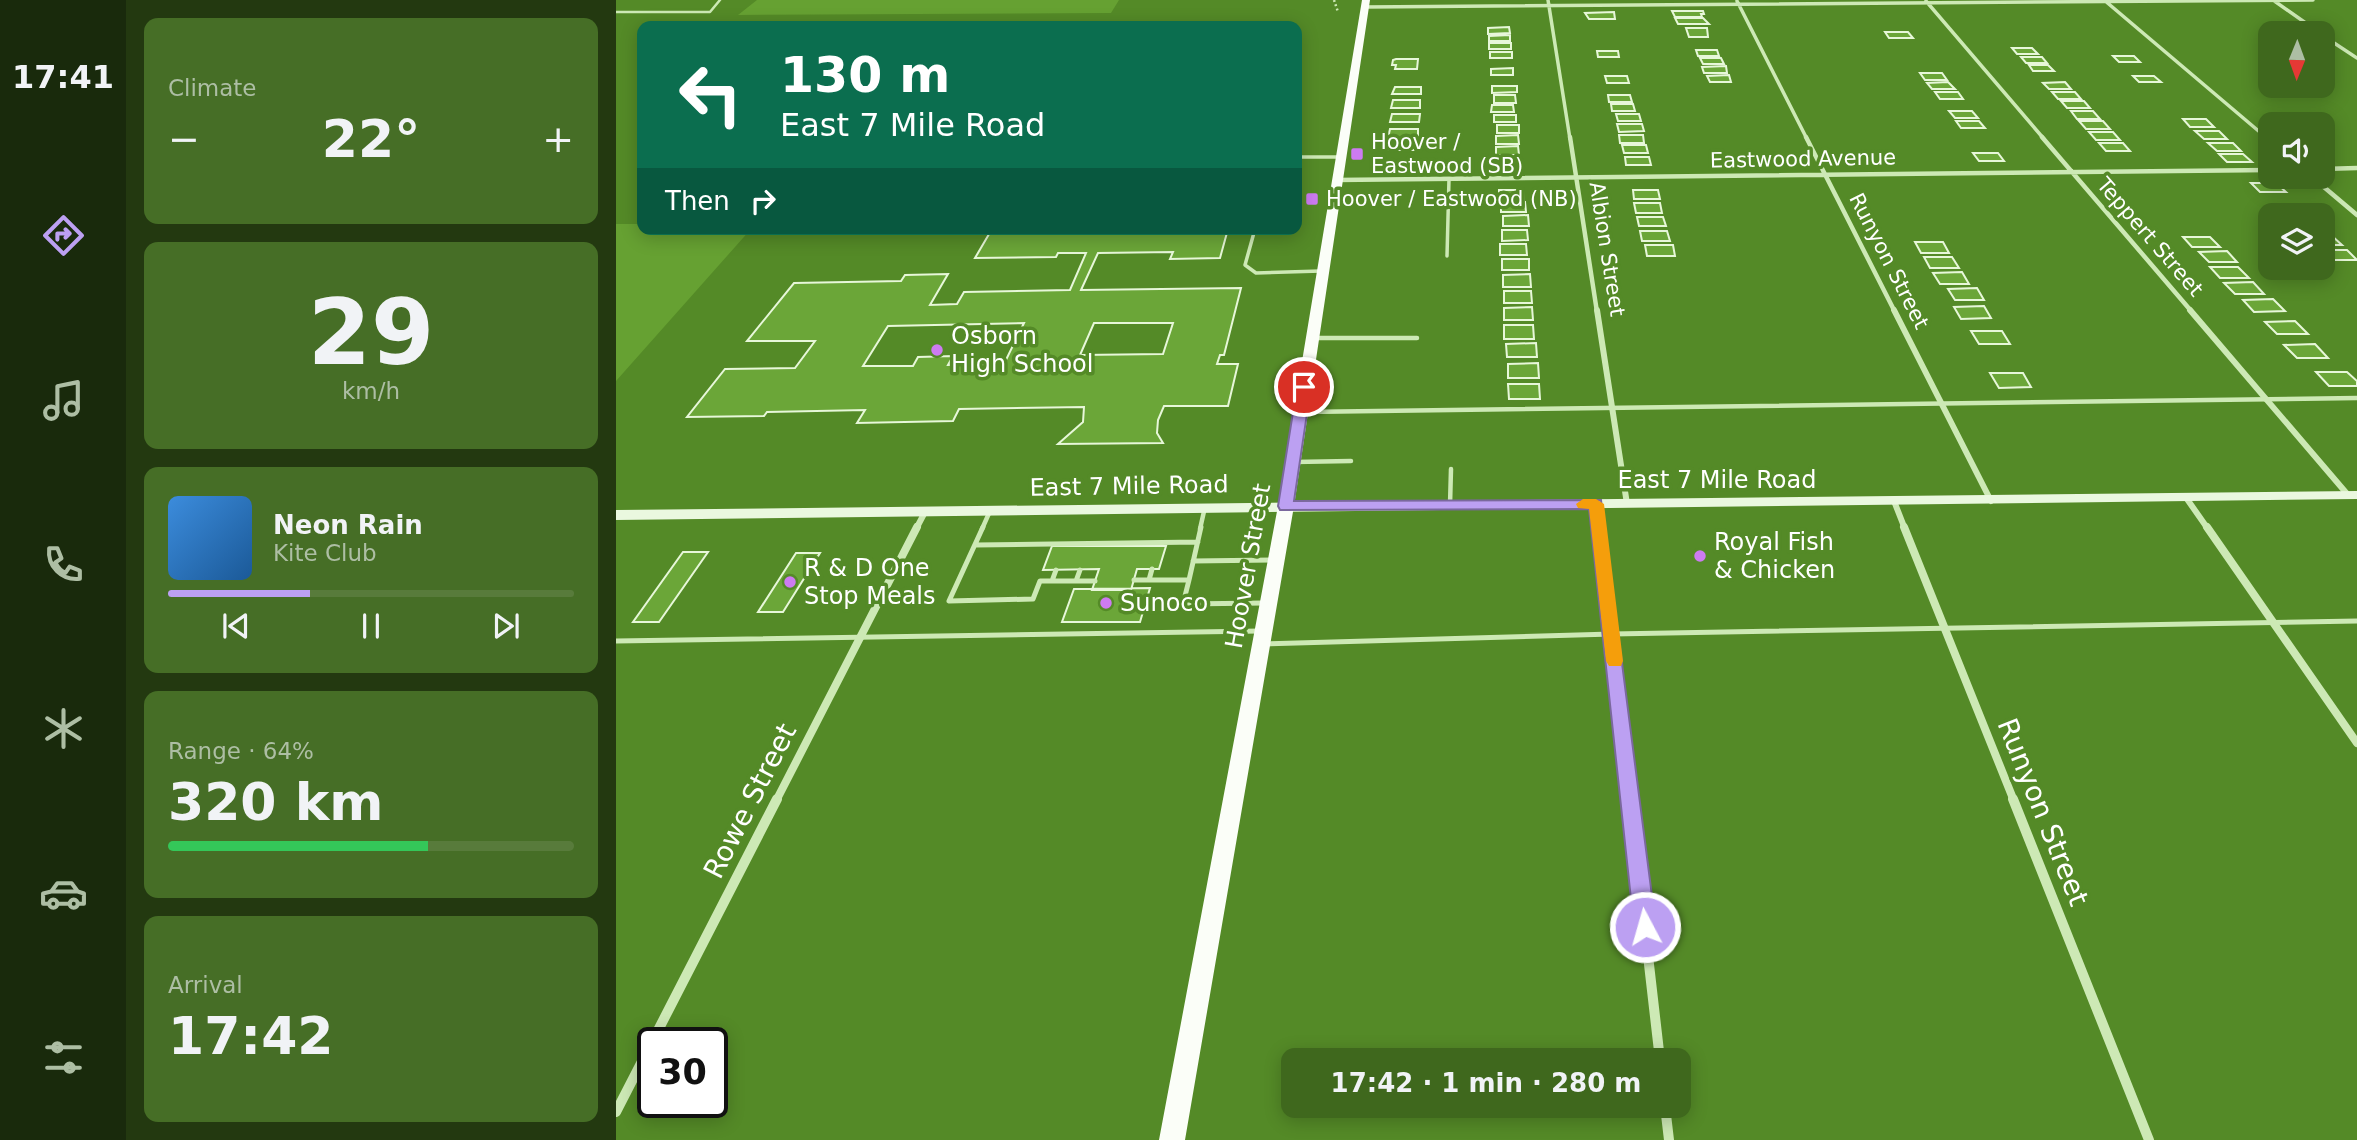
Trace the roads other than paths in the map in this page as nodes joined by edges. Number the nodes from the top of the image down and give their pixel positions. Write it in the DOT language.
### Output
graph roads {
  1 [pos="720,0"];
  2 [pos="1450,0"];
  3 [pos="2273,0"];
  4 [pos="2313,0"];
  5 [pos="1927,1"];
  6 [pos="2104,1"];
  7 [pos="1738,2"];
  8 [pos="1548,3"];
  9 [pos="1365,4"];
  10 [pos="1450,6"];
  11 [pos="616,12"];
  12 [pos="2303,21"];
  13 [pos="2335,43"];
  14 [pos="2357,58"];
  15 [pos="2258,131"];
  16 [pos="1302,157"];
  17 [pos="1340,157"];
  18 [pos="2357,168"];
  19 [pos="2335,169"];
  20 [pos="2258,170"];
  21 [pos="2072,172"];
  22 [pos="1826,175"];
  23 [pos="1576,177"];
  24 [pos="1449,179"];
  25 [pos="1336,180"];
  26 [pos="2326,189"];
  27 [pos="2357,215"];
  28 [pos="1253,235"];
  29 [pos="1447,256"];
  30 [pos="1322,271"];
  31 [pos="1312,338"];
  32 [pos="1417,338"];
  33 [pos="2357,398"];
  34 [pos="2267,400"];
  35 [pos="1941,403"];
  36 [pos="1612,408"];
  37 [pos="1300,412"];
  38 [pos="1351,461"];
  39 [pos="1292,462"];
  40 [pos="1451,469"];
  41 [pos="2353,495"];
  42 [pos="2187,499"];
  43 [pos="1895,501"];
  44 [pos="1991,501"];
  45 [pos="1596,504"];
  46 [pos="1627,504"];
  47 [pos="1450,505"];
  48 [pos="1286,506"];
  49 [pos="1205,507"];
  50 [pos="990,511"];
  51 [pos="925,512"];
  52 [pos="616,514"];
  53 [pos="1198,542"];
  54 [pos="975,545"];
  55 [pos="1276,560"];
  56 [pos="1194,561"];
  57 [pos="1056,569"];
  58 [pos="1152,569"];
  59 [pos="1080,570"];
  60 [pos="1134,580"];
  61 [pos="1149,580"];
  62 [pos="1189,580"];
  63 [pos="1052,581"];
  64 [pos="1076,581"];
  65 [pos="1095,581"];
  66 [pos="1268,603"];
  67 [pos="2357,621"];
  68 [pos="2275,623"];
  69 [pos="1945,629"];
  70 [pos="1612,634"];
  71 [pos="860,637"];
  72 [pos="1262,637"];
  73 [pos="616,641"];
  74 [pos="2357,743"];
  75 [pos="1659,1048"];
  76 [pos="616,1111"];
  77 [pos="1666,1118"];
  78 [pos="1172,1140"];
  79 [pos="1669,1140"];
  80 [pos="2149,1140"];
  1 -- 11 [label="lane"];
  2 -- 10 [label="lane"];
  3 -- 4 [label="street"];
  3 -- 6 [label="street"];
  3 -- 12 [label="street"];
  5 -- 6 [label="street"];
  5 -- 7 [label="street"];
  5 -- 21 [label="street, Teppert Street"];
  6 -- 15 [label="street"];
  7 -- 8 [label="street"];
  7 -- 22 [label="street, Runyon Street"];
  8 -- 10 [label="street"];
  8 -- 23 [label="street, Albion Street"];
  9 -- 10 [label="street"];
  9 -- 17 [label="main road, Hoover Street"];
  13 -- 14 [label="street"];
  16 -- 17 [label="lane"];
  17 -- 25 [label="main road, Hoover Street"];
  18 -- 19 [label="street"];
  20 -- 21 [label="street, Eastwood Avenue"];
  21 -- 22 [label="street, Eastwood Avenue"];
  21 -- 34 [label="street, Teppert Street"];
  22 -- 23 [label="street, Eastwood Avenue"];
  22 -- 35 [label="street, Runyon Street"];
  23 -- 24 [label="street, Eastwood Avenue"];
  23 -- 36 [label="street, Albion Street"];
  24 -- 25 [label="street, Eastwood Avenue"];
  24 -- 29 [label="lane"];
  25 -- 30 [label="main road, Hoover Street"];
  26 -- 27 [label="street"];
  28 -- 30 [label="lane"];
  30 -- 31 [label="main road, Hoover Street"];
  31 -- 32 [label="lane"];
  31 -- 37 [label="main road, Hoover Street"];
  33 -- 34 [label="lane"];
  34 -- 35 [label="lane"];
  34 -- 41 [label="street, Teppert Street"];
  35 -- 36 [label="lane"];
  35 -- 44 [label="street, Runyon Street"];
  36 -- 37 [label="lane"];
  36 -- 46 [label="street, Albion Street"];
  37 -- 39 [label="main road, Hoover Street"];
  38 -- 39 [label="lane"];
  39 -- 48 [label="main road, Hoover Street"];
  40 -- 47 [label="lane"];
  41 -- 42 [label="street, East 7 Mile Road"];
  42 -- 44 [label="street, East 7 Mile Road"];
  42 -- 68 [label="street"];
  43 -- 44 [label="street, East 7 Mile Road"];
  43 -- 46 [label="street, East 7 Mile Road"];
  43 -- 69 [label="street, Runyon Street"];
  45 -- 46 [label="street, East 7 Mile Road"];
  45 -- 47 [label="street, East 7 Mile Road"];
  45 -- 70 [label="street"];
  47 -- 48 [label="street, East 7 Mile Road"];
  48 -- 49 [label="street, East 7 Mile Road"];
  48 -- 55 [label="main road, Hoover Street"];
  49 -- 50 [label="street, East 7 Mile Road"];
  49 -- 53 [label="lane"];
  50 -- 51 [label="street, East 7 Mile Road"];
  50 -- 54 [label="lane"];
  51 -- 52 [label="street, East 7 Mile Road"];
  51 -- 71 [label="street, Rowe Street"];
  53 -- 54 [label="lane"];
  53 -- 56 [label="lane"];
  54 -- 63 [label="lane"];
  55 -- 56 [label="lane"];
  55 -- 66 [label="main road, Hoover Street"];
  56 -- 62 [label="lane"];
  57 -- 63 [label="lane"];
  58 -- 61 [label="lane"];
  59 -- 64 [label="lane"];
  60 -- 61 [label="lane"];
  61 -- 62 [label="lane"];
  62 -- 66 [label="lane"];
  63 -- 64 [label="lane"];
  64 -- 65 [label="lane"];
  66 -- 72 [label="main road, Hoover Street"];
  67 -- 68 [label="lane"];
  68 -- 69 [label="lane"];
  68 -- 74 [label="street"];
  69 -- 70 [label="lane"];
  69 -- 80 [label="street, Runyon Street"];
  70 -- 72 [label="lane"];
  70 -- 75 [label="street"];
  71 -- 72 [label="lane"];
  71 -- 73 [label="lane"];
  71 -- 76 [label="street, Rowe Street"];
  72 -- 78 [label="main road, Hoover Street"];
  77 -- 79 [label="street"];
}
